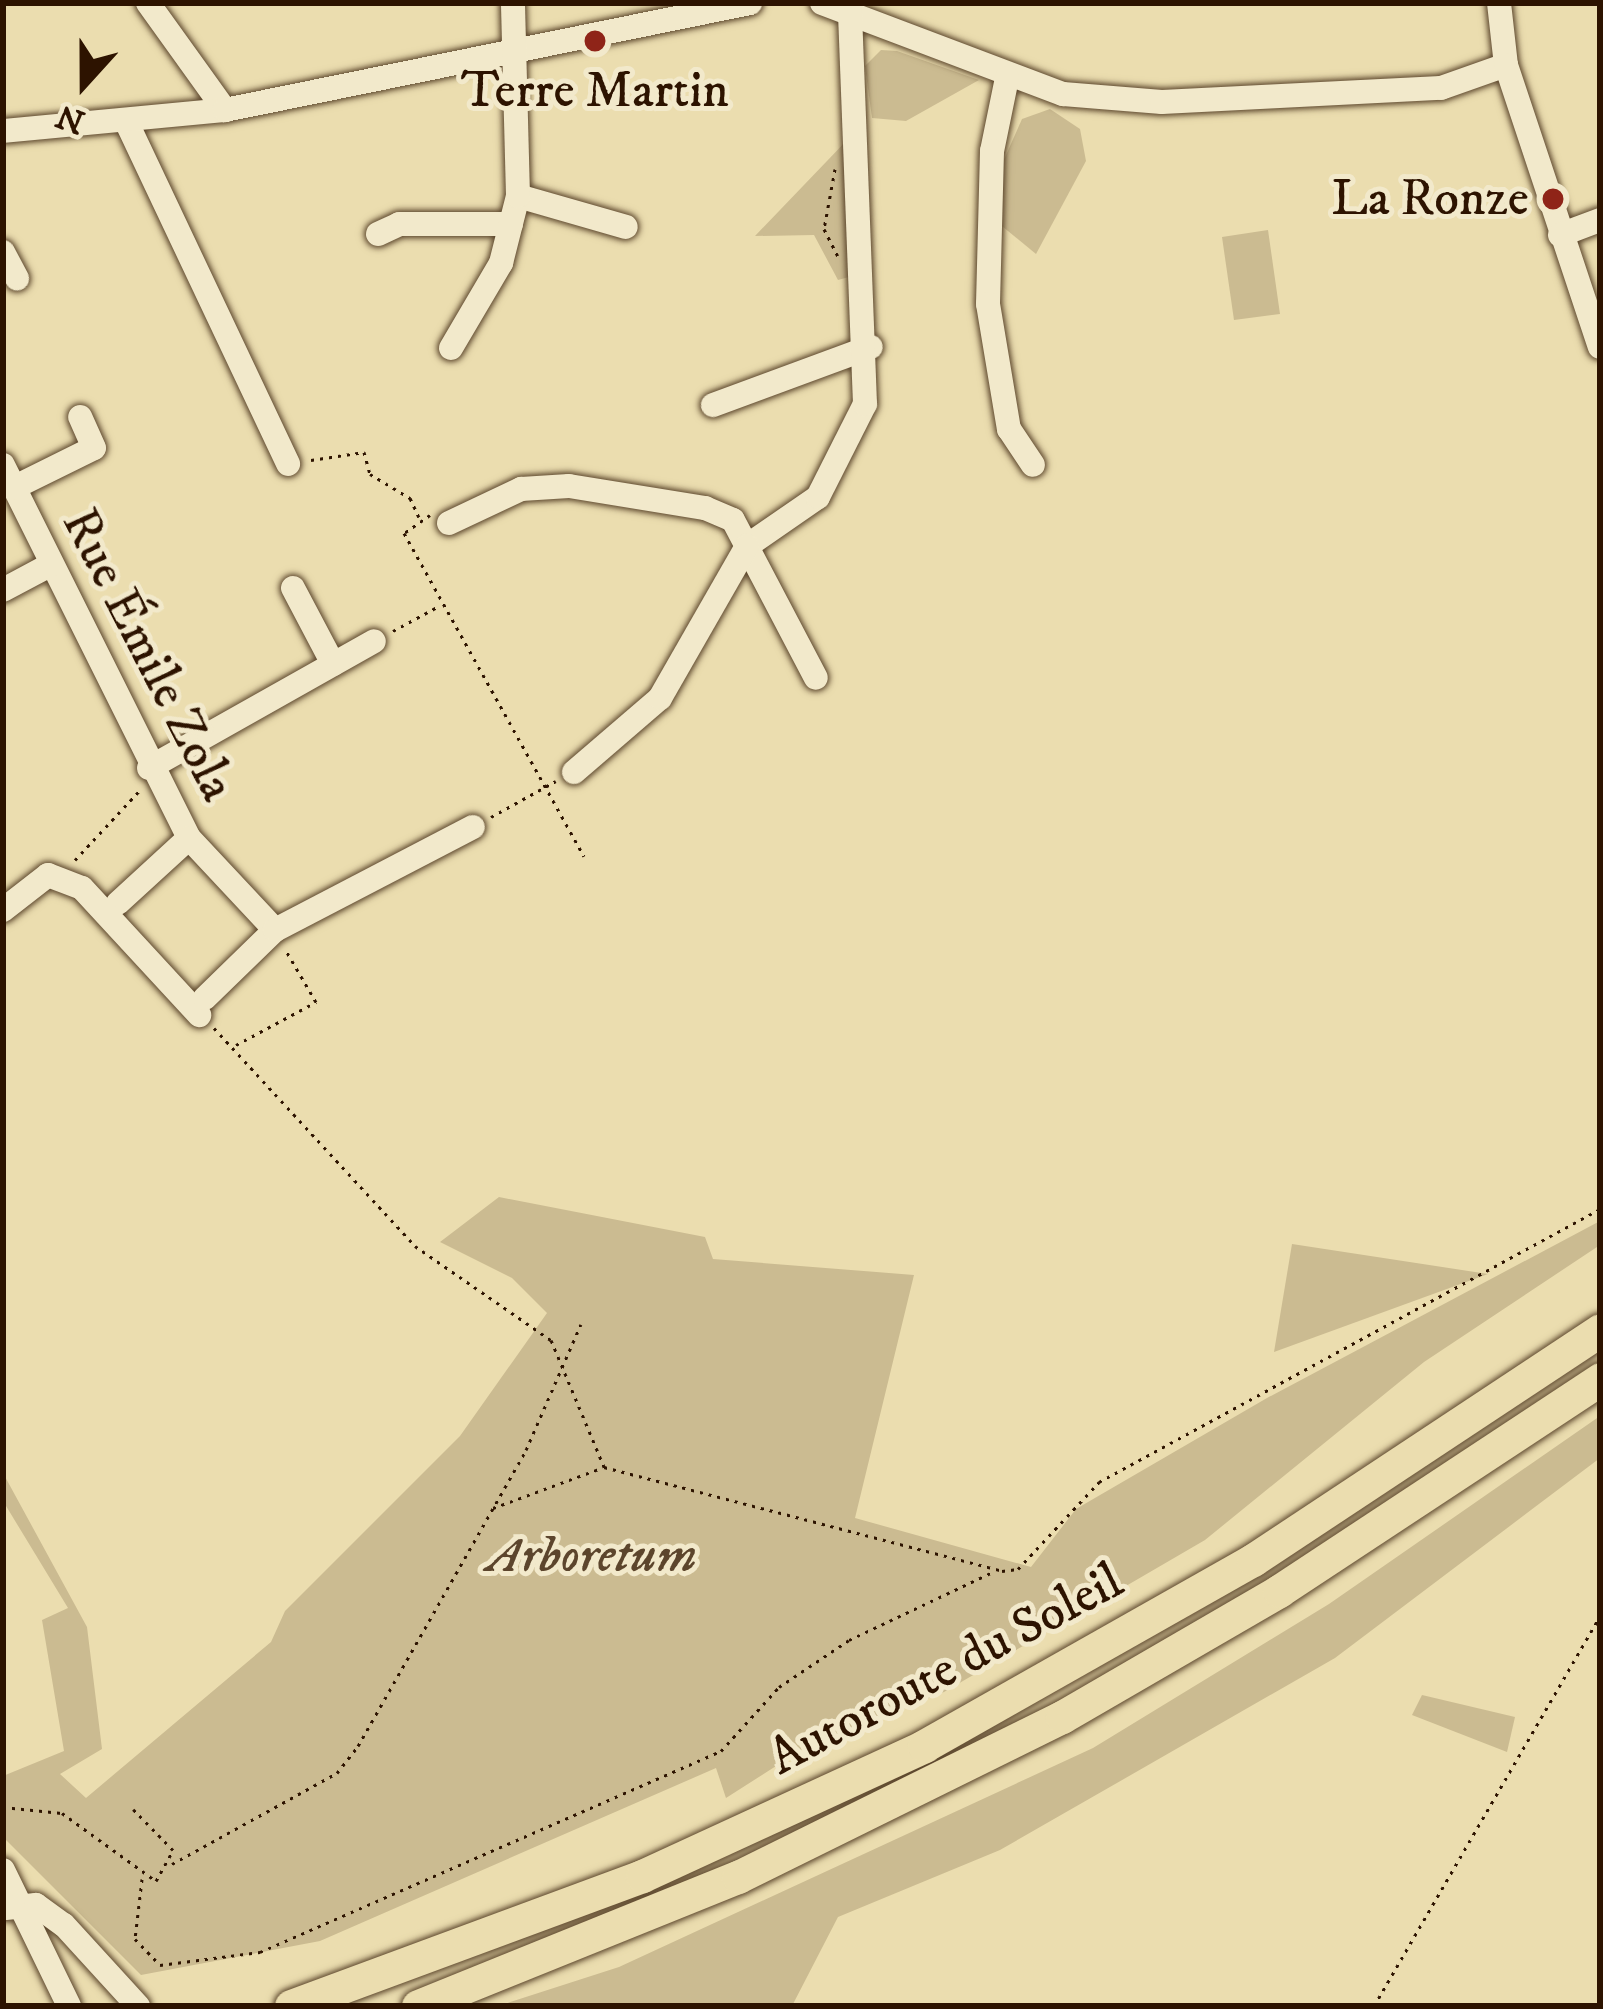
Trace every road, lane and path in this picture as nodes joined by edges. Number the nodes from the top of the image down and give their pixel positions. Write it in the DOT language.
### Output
graph roads {
  1 [pos="148,3"];
  2 [pos="513,3"];
  3 [pos="750,3"];
  4 [pos="822,3"];
  5 [pos="1499,3"];
  6 [pos="854,8"];
  7 [pos="521,52"];
  8 [pos="1506,64"];
  9 [pos="1007,78"];
  10 [pos="225,110"];
  11 [pos="127,123"];
  12 [pos="3,131"];
  13 [pos="518,196"];
  14 [pos="1600,220"];
  15 [pos="511,224"];
  16 [pos="626,227"];
  17 [pos="378,234"];
  18 [pos="1560,235"];
  19 [pos="3,252"];
  20 [pos="16,278"];
  21 [pos="871,347"];
  22 [pos="1600,347"];
  23 [pos="451,348"];
  24 [pos="713,405"];
  25 [pos="80,417"];
  26 [pos="288,464"];
  27 [pos="1033,465"];
  28 [pos="8,476"];
  29 [pos="419,519"];
  30 [pos="449,523"];
  31 [pos="747,546"];
  32 [pos="52,564"];
  33 [pos="292,588"];
  34 [pos="3,590"];
  35 [pos="439,606"];
  36 [pos="374,641"];
  37 [pos="333,664"];
  38 [pos="816,678"];
  39 [pos="152,772"];
  40 [pos="574,772"];
  41 [pos="546,785"];
  42 [pos="473,826"];
  43 [pos="189,838"];
  44 [pos="584,856"];
  45 [pos="57,879"];
  46 [pos="118,903"];
  47 [pos="3,910"];
  48 [pos="274,930"];
  49 [pos="202,1007"];
  50 [pos="235,1046"];
  51 [pos="1600,1209"];
  52 [pos="581,1324"];
  53 [pos="1600,1330"];
  54 [pos="559,1358"];
  55 [pos="1600,1379"];
  56 [pos="604,1467"];
  57 [pos="488,1510"];
  58 [pos="998,1570"];
  59 [pos="1600,1616"];
  60 [pos="3,1808"];
  61 [pos="133,1809"];
  62 [pos="172,1864"];
  63 [pos="3,1870"];
  64 [pos="142,1879"];
  65 [pos="11,1904"];
  66 [pos="63,2005"];
  67 [pos="138,2006"];
  68 [pos="291,2006"];
  69 [pos="418,2006"];
  70 [pos="1373,2006"];
  1 -- 10 [label="street"];
  2 -- 7 [label="street"];
  3 -- 7 [label="street"];
  4 -- 6 [label="street"];
  5 -- 8 [label="street"];
  6 -- 9 [label="street"];
  6 -- 21 [label="street"];
  7 -- 10 [label="street"];
  7 -- 13 [label="street"];
  8 -- 9 [label="street"];
  8 -- 18 [label="street"];
  9 -- 27 [label="street"];
  10 -- 11 [label="street"];
  11 -- 12 [label="street"];
  11 -- 26 [label="street"];
  13 -- 15 [label="street"];
  13 -- 16 [label="street"];
  14 -- 18 [label="street"];
  15 -- 17 [label="street"];
  15 -- 23 [label="street"];
  18 -- 22 [label="street"];
  19 -- 20 [label="street"];
  21 -- 24 [label="street"];
  21 -- 31 [label="street"];
  25 -- 28 [label="street"];
  26 -- 29 [label="path"];
  28 -- 32 [label="street, Rue Émile Zola"];
  29 -- 30 [label="path"];
  29 -- 35 [label="path"];
  30 -- 31 [label="street"];
  31 -- 38 [label="street"];
  31 -- 40 [label="street"];
  32 -- 34 [label="street"];
  32 -- 39 [label="street, Rue Émile Zola"];
  33 -- 37 [label="street"];
  35 -- 36 [label="path"];
  35 -- 41 [label="path"];
  36 -- 37 [label="street"];
  37 -- 39 [label="street"];
  39 -- 43 [label="street, Rue Émile Zola"];
  39 -- 45 [label="path"];
  40 -- 41 [label="path"];
  41 -- 42 [label="path"];
  41 -- 44 [label="path"];
  42 -- 48 [label="street"];
  43 -- 46 [label="street"];
  43 -- 48 [label="street, Rue Émile Zola"];
  45 -- 47 [label="street"];
  45 -- 49 [label="street"];
  48 -- 49 [label="street"];
  48 -- 50 [label="path"];
  49 -- 50 [label="path"];
  50 -- 54 [label="path"];
  51 -- 56 [label="path"];
  52 -- 54 [label="path"];
  53 -- 68 [label="highway, Autoroute du Soleil"];
  54 -- 56 [label="path"];
  54 -- 57 [label="path"];
  55 -- 69 [label="highway, Autoroute du Soleil"];
  56 -- 57 [label="path"];
  57 -- 62 [label="path"];
  58 -- 64 [label="path"];
  59 -- 70 [label="path"];
  60 -- 64 [label="path"];
  61 -- 62 [label="path"];
  62 -- 64 [label="path"];
  63 -- 65 [label="street"];
  65 -- 66 [label="street"];
  65 -- 67 [label="street"];
}
